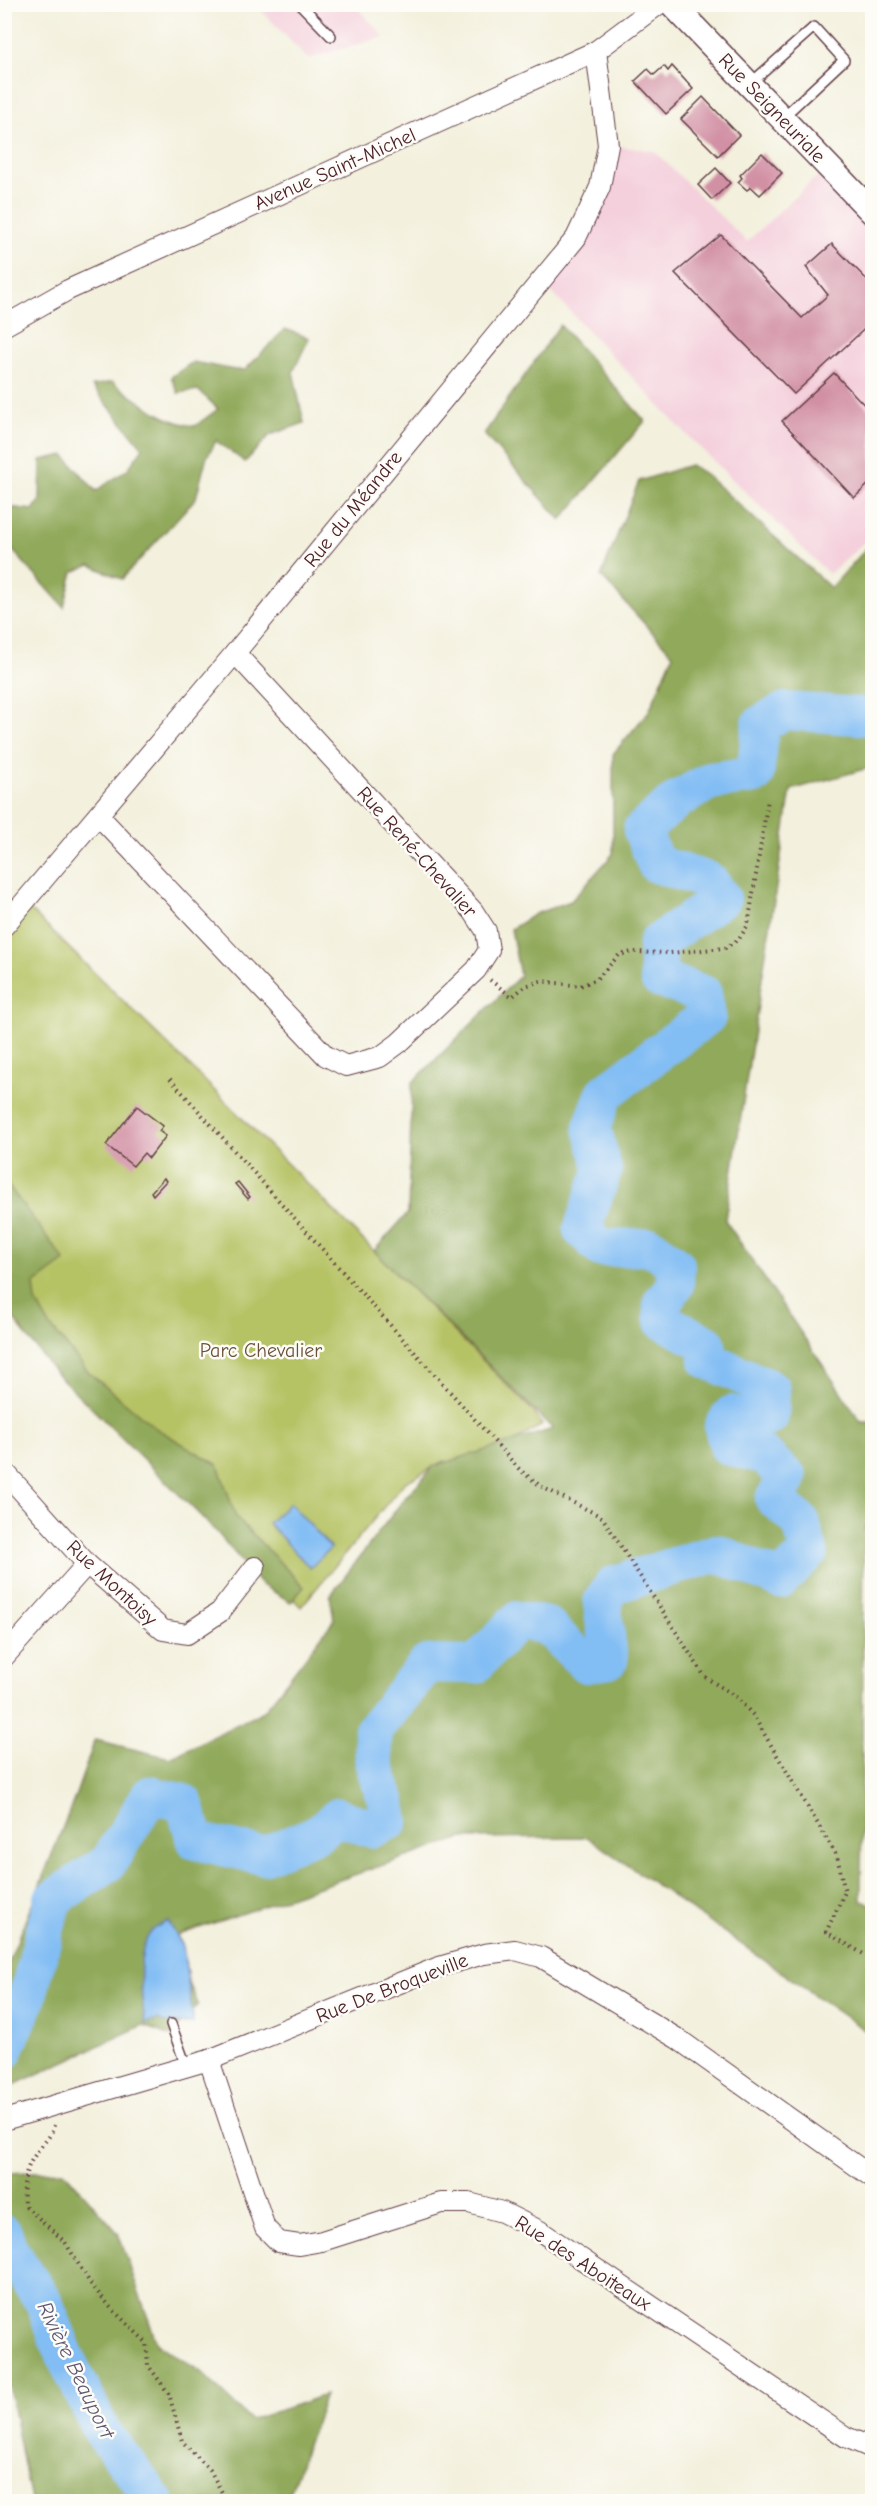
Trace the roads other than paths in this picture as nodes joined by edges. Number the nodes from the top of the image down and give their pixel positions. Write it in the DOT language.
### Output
graph roads {
  1 [pos="659,4"];
  2 [pos="672,4"];
  3 [pos="301,5"];
  4 [pos="331,36"];
  5 [pos="596,51"];
  6 [pos="750,85"];
  7 [pos="782,118"];
  8 [pos="873,212"];
  9 [pos="4,326"];
  10 [pos="234,653"];
  11 [pos="99,816"];
  12 [pos="4,926"];
  13 [pos="4,1471"];
  14 [pos="87,1564"];
  15 [pos="255,1567"];
  16 [pos="4,1657"];
  17 [pos="171,2024"];
  18 [pos="209,2060"];
  19 [pos="186,2066"];
  20 [pos="4,2120"];
  21 [pos="873,2177"];
  22 [pos="873,2448"];
  1 -- 5 [label="street, Avenue Saint-Michel"];
  2 -- 6 [label="street, Rue Seigneuriale"];
  3 -- 4 [label="lane"];
  5 -- 9 [label="street, Avenue Saint-Michel"];
  5 -- 10 [label="street, Rue du Méandre"];
  6 -- 7 [label="street, Rue Seigneuriale"];
  6 -- 7 [label="lane"];
  7 -- 8 [label="street, Rue Seigneuriale"];
  10 -- 11 [label="street, Rue du Méandre"];
  10 -- 11 [label="street, Rue René-Chevalier"];
  11 -- 12 [label="street, Rue du Méandre"];
  13 -- 14 [label="street, Rue Montoisy"];
  14 -- 15 [label="street, Rue Montoisy"];
  14 -- 16 [label="street"];
  17 -- 19 [label="lane"];
  18 -- 19 [label="street, Rue De Broqueville"];
  18 -- 21 [label="street, Rue De Broqueville"];
  18 -- 22 [label="street, Rue des Aboiteaux"];
  19 -- 20 [label="street, Rue De Broqueville"];
}
